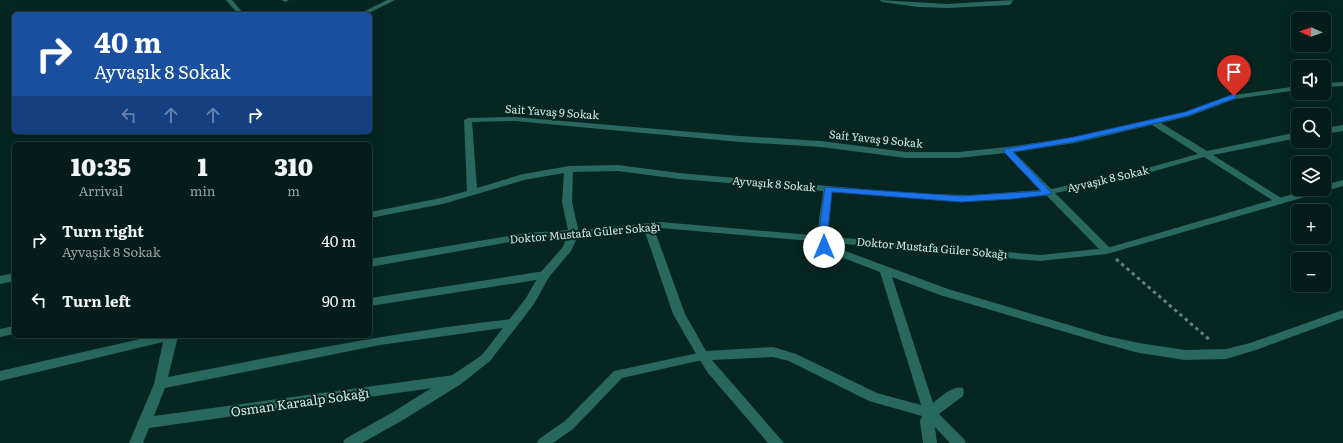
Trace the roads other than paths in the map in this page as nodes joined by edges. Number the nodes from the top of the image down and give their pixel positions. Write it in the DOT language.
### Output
graph roads {
  1 [pos="228,0"];
  2 [pos="392,0"];
  3 [pos="882,0"];
  4 [pos="1010,0"];
  5 [pos="239,12"];
  6 [pos="366,12"];
  7 [pos="1343,84"];
  8 [pos="1331,85"];
  9 [pos="1291,89"];
  10 [pos="1154,122"];
  11 [pos="1343,128"];
  12 [pos="1331,130"];
  13 [pos="1291,136"];
  14 [pos="1007,150"];
  15 [pos="1204,155"];
  16 [pos="569,168"];
  17 [pos="1343,183"];
  18 [pos="1331,186"];
  19 [pos="828,189"];
  20 [pos="472,191"];
  21 [pos="1047,193"];
  22 [pos="1293,196"];
  23 [pos="1278,200"];
  24 [pos="372,215"];
  25 [pos="648,226"];
  26 [pos="574,233"];
  27 [pos="823,238"];
  28 [pos="1107,251"];
  29 [pos="372,263"];
  30 [pos="886,270"];
  31 [pos="545,275"];
  32 [pos="12,278"];
  33 [pos="0,280"];
  34 [pos="372,302"];
  35 [pos="1343,314"];
  36 [pos="513,323"];
  37 [pos="12,330"];
  38 [pos="0,333"];
  39 [pos="162,338"];
  40 [pos="171,338"];
  41 [pos="703,356"];
  42 [pos="0,376"];
  43 [pos="456,380"];
  44 [pos="160,384"];
  45 [pos="958,392"];
  46 [pos="930,413"];
  47 [pos="145,423"];
  48 [pos="136,443"];
  49 [pos="350,443"];
  50 [pos="543,443"];
  51 [pos="777,443"];
  52 [pos="930,443"];
  53 [pos="959,443"];
  1 -- 5 [label="street"];
  2 -- 6 [label="street"];
  3 -- 4 [label="street"];
  7 -- 8 [label="street"];
  9 -- 10 [label="street, Sait Yavaş 9 Sokak"];
  10 -- 14 [label="street, Sait Yavaş 9 Sokak"];
  10 -- 15 [label="street"];
  11 -- 12 [label="street"];
  13 -- 15 [label="street, Ayvaşık 8 Sokak"];
  14 -- 20 [label="street, Sait Yavaş 9 Sokak"];
  14 -- 21 [label="street"];
  15 -- 21 [label="street, Ayvaşık 8 Sokak"];
  15 -- 23 [label="street"];
  16 -- 19 [label="street, Ayvaşık 8 Sokak"];
  16 -- 20 [label="street, Ayvaşık 8 Sokak"];
  16 -- 26 [label="street"];
  17 -- 18 [label="street"];
  19 -- 21 [label="street, Ayvaşık 8 Sokak"];
  19 -- 27 [label="street"];
  20 -- 24 [label="street, Ayvaşık 8 Sokak"];
  21 -- 28 [label="street"];
  22 -- 23 [label="street, Doktor Mustafa Güler Sokağı"];
  23 -- 28 [label="street, Doktor Mustafa Güler Sokağı"];
  25 -- 26 [label="street, Doktor Mustafa Güler Sokağı"];
  25 -- 27 [label="street, Doktor Mustafa Güler Sokağı"];
  25 -- 41 [label="street"];
  26 -- 29 [label="street, Doktor Mustafa Güler Sokağı"];
  26 -- 31 [label="street"];
  27 -- 28 [label="street, Doktor Mustafa Güler Sokağı"];
  27 -- 30 [label="street"];
  30 -- 35 [label="street"];
  30 -- 46 [label="street"];
  31 -- 34 [label="street"];
  31 -- 36 [label="street"];
  32 -- 33 [label="street"];
  36 -- 43 [label="street"];
  36 -- 44 [label="street"];
  37 -- 38 [label="street"];
  39 -- 42 [label="street"];
  40 -- 44 [label="street"];
  41 -- 46 [label="street"];
  41 -- 50 [label="lane"];
  41 -- 51 [label="street"];
  43 -- 47 [label="street, Osman Karaalp Sokağı"];
  43 -- 49 [label="street"];
  44 -- 47 [label="street"];
  45 -- 46 [label="street"];
  46 -- 52 [label="street"];
  46 -- 53 [label="street"];
  47 -- 48 [label="street"];
}
